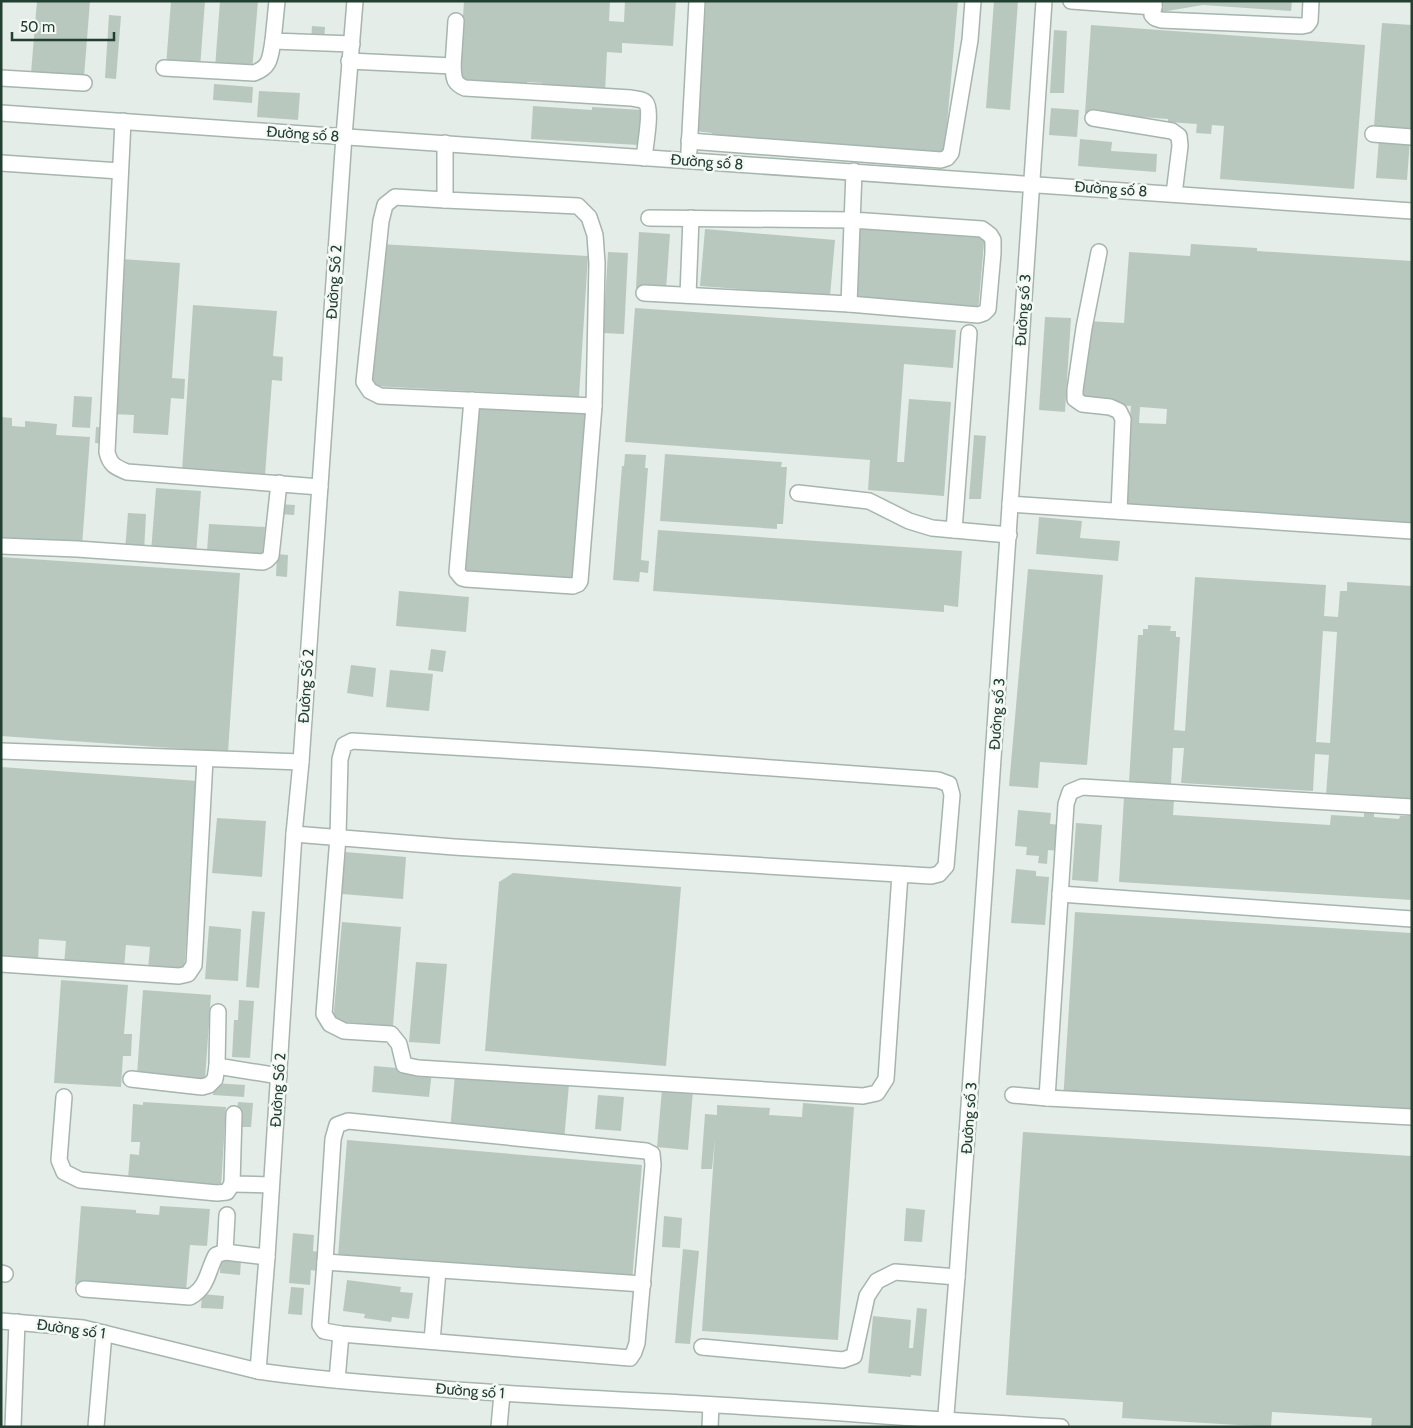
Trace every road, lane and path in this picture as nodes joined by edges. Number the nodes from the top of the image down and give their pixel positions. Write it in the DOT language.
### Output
graph roads {
  1 [pos="277,1"];
  2 [pos="354,1"];
  3 [pos="697,1"];
  4 [pos="973,1"];
  5 [pos="1044,1"];
  6 [pos="1070,1"];
  7 [pos="1311,1"];
  8 [pos="1102,2"];
  9 [pos="1154,4"];
  10 [pos="456,21"];
  11 [pos="273,41"];
  12 [pos="352,44"];
  13 [pos="349,61"];
  14 [pos="453,66"];
  15 [pos="164,68"];
  16 [pos="1,78"];
  17 [pos="84,83"];
  18 [pos="1,113"];
  19 [pos="1093,118"];
  20 [pos="123,121"];
  21 [pos="1372,134"];
  22 [pos="344,136"];
  23 [pos="1412,137"];
  24 [pos="689,141"];
  25 [pos="445,143"];
  26 [pos="644,158"];
  27 [pos="688,160"];
  28 [pos="1,164"];
  29 [pos="120,170"];
  30 [pos="854,171"];
  31 [pos="1031,184"];
  32 [pos="1174,194"];
  33 [pos="445,200"];
  34 [pos="1412,211"];
  35 [pos="649,218"];
  36 [pos="691,218"];
  37 [pos="852,220"];
  38 [pos="1100,252"];
  39 [pos="644,293"];
  40 [pos="688,295"];
  41 [pos="849,304"];
  42 [pos="969,334"];
  43 [pos="472,400"];
  44 [pos="594,406"];
  45 [pos="279,483"];
  46 [pos="320,487"];
  47 [pos="798,494"];
  48 [pos="1010,504"];
  49 [pos="1118,511"];
  50 [pos="954,530"];
  51 [pos="1412,530"];
  52 [pos="1009,535"];
  53 [pos="1,546"];
  54 [pos="1,752"];
  55 [pos="205,759"];
  56 [pos="301,762"];
  57 [pos="1412,807"];
  58 [pos="294,834"];
  59 [pos="338,837"];
  60 [pos="900,874"];
  61 [pos="1060,894"];
  62 [pos="1412,918"];
  63 [pos="1,964"];
  64 [pos="218,1012"];
  65 [pos="217,1066"];
  66 [pos="279,1076"];
  67 [pos="131,1079"];
  68 [pos="1013,1095"];
  69 [pos="64,1097"];
  70 [pos="1047,1098"];
  71 [pos="234,1114"];
  72 [pos="1412,1117"];
  73 [pos="232,1184"];
  74 [pos="271,1186"];
  75 [pos="227,1215"];
  76 [pos="225,1252"];
  77 [pos="267,1257"];
  78 [pos="325,1262"];
  79 [pos="438,1270"];
  80 [pos="957,1278"];
  81 [pos="643,1284"];
  82 [pos="84,1289"];
  83 [pos="1,1321"];
  84 [pos="17,1322"];
  85 [pos="104,1333"];
  86 [pos="341,1334"];
  87 [pos="432,1341"];
  88 [pos="702,1347"];
  89 [pos="258,1371"];
  90 [pos="337,1380"];
  91 [pos="502,1394"];
  92 [pos="711,1405"];
  93 [pos="945,1424"];
  94 [pos="13,1427"];
  95 [pos="96,1427"];
  96 [pos="499,1427"];
  97 [pos="710,1427"];
  98 [pos="1061,1427"];
  1 -- 11 [label="street"];
  2 -- 12 [label="street, Đường Số 2"];
  3 -- 24 [label="street"];
  4 -- 24 [label="street"];
  5 -- 31 [label="street, Đường số 3"];
  6 -- 8 [label="street"];
  7 -- 9 [label="street"];
  8 -- 9 [label="street"];
  10 -- 14 [label="street"];
  11 -- 12 [label="street"];
  11 -- 15 [label="street"];
  12 -- 13 [label="street, Đường Số 2"];
  13 -- 14 [label="street"];
  13 -- 22 [label="street, Đường Số 2"];
  14 -- 26 [label="street"];
  16 -- 17 [label="street"];
  18 -- 20 [label="street, Đường số 8"];
  19 -- 32 [label="street"];
  20 -- 22 [label="street, Đường số 8"];
  20 -- 29 [label="street"];
  21 -- 23 [label="street"];
  22 -- 25 [label="street, Đường số 8"];
  22 -- 46 [label="street, Đường Số 2"];
  24 -- 27 [label="street"];
  25 -- 26 [label="street, Đường số 8"];
  25 -- 33 [label="street"];
  26 -- 27 [label="street, Đường số 8"];
  27 -- 30 [label="street, Đường số 8"];
  28 -- 29 [label="street"];
  29 -- 45 [label="street"];
  30 -- 31 [label="street, Đường số 8"];
  30 -- 37 [label="street"];
  31 -- 32 [label="street, Đường số 8"];
  31 -- 48 [label="street, Đường số 3"];
  32 -- 34 [label="street, Đường số 8"];
  33 -- 43 [label="street"];
  33 -- 44 [label="street"];
  35 -- 36 [label="street"];
  36 -- 37 [label="street"];
  36 -- 40 [label="street"];
  37 -- 41 [label="street"];
  37 -- 41 [label="street"];
  38 -- 49 [label="street"];
  39 -- 40 [label="street"];
  40 -- 41 [label="street"];
  42 -- 50 [label="street"];
  43 -- 44 [label="street"];
  43 -- 44 [label="street"];
  45 -- 46 [label="street"];
  45 -- 53 [label="street"];
  46 -- 56 [label="street, Đường Số 2"];
  47 -- 50 [label="street"];
  48 -- 49 [label="street"];
  48 -- 52 [label="street, Đường số 3"];
  49 -- 51 [label="street"];
  50 -- 52 [label="street"];
  52 -- 80 [label="street, Đường số 3"];
  54 -- 55 [label="street"];
  55 -- 56 [label="street"];
  55 -- 63 [label="street"];
  56 -- 58 [label="street, Đường Số 2"];
  57 -- 61 [label="street"];
  58 -- 59 [label="street"];
  58 -- 66 [label="street, Đường Số 2"];
  59 -- 60 [label="street"];
  59 -- 60 [label="street"];
  59 -- 60 [label="street"];
  61 -- 62 [label="street"];
  61 -- 70 [label="street"];
  64 -- 65 [label="street"];
  65 -- 66 [label="street"];
  65 -- 67 [label="street"];
  66 -- 74 [label="street, Đường Số 2"];
  68 -- 70 [label="street"];
  69 -- 73 [label="street"];
  70 -- 72 [label="street"];
  71 -- 73 [label="street"];
  73 -- 74 [label="street"];
  74 -- 77 [label="street, Đường Số 2"];
  75 -- 76 [label="street"];
  76 -- 77 [label="street"];
  76 -- 82 [label="street"];
  77 -- 89 [label="street, Đường Số 2"];
  78 -- 79 [label="street"];
  78 -- 81 [label="street"];
  78 -- 86 [label="street"];
  79 -- 81 [label="street"];
  79 -- 87 [label="street"];
  80 -- 88 [label="street"];
  80 -- 93 [label="street, Đường số 3"];
  81 -- 87 [label="street"];
  83 -- 84 [label="street, Đường số 1"];
  84 -- 85 [label="street, Đường số 1"];
  84 -- 94 [label="street"];
  85 -- 89 [label="street, Đường số 1"];
  85 -- 95 [label="street"];
  86 -- 87 [label="street"];
  86 -- 90 [label="street"];
  89 -- 90 [label="street, Đường số 1"];
  90 -- 91 [label="street, Đường số 1"];
  91 -- 92 [label="street, Đường số 1"];
  91 -- 96 [label="street"];
  92 -- 93 [label="street, Đường số 1"];
  92 -- 97 [label="street"];
  93 -- 98 [label="street, Đường số 1"];
}
